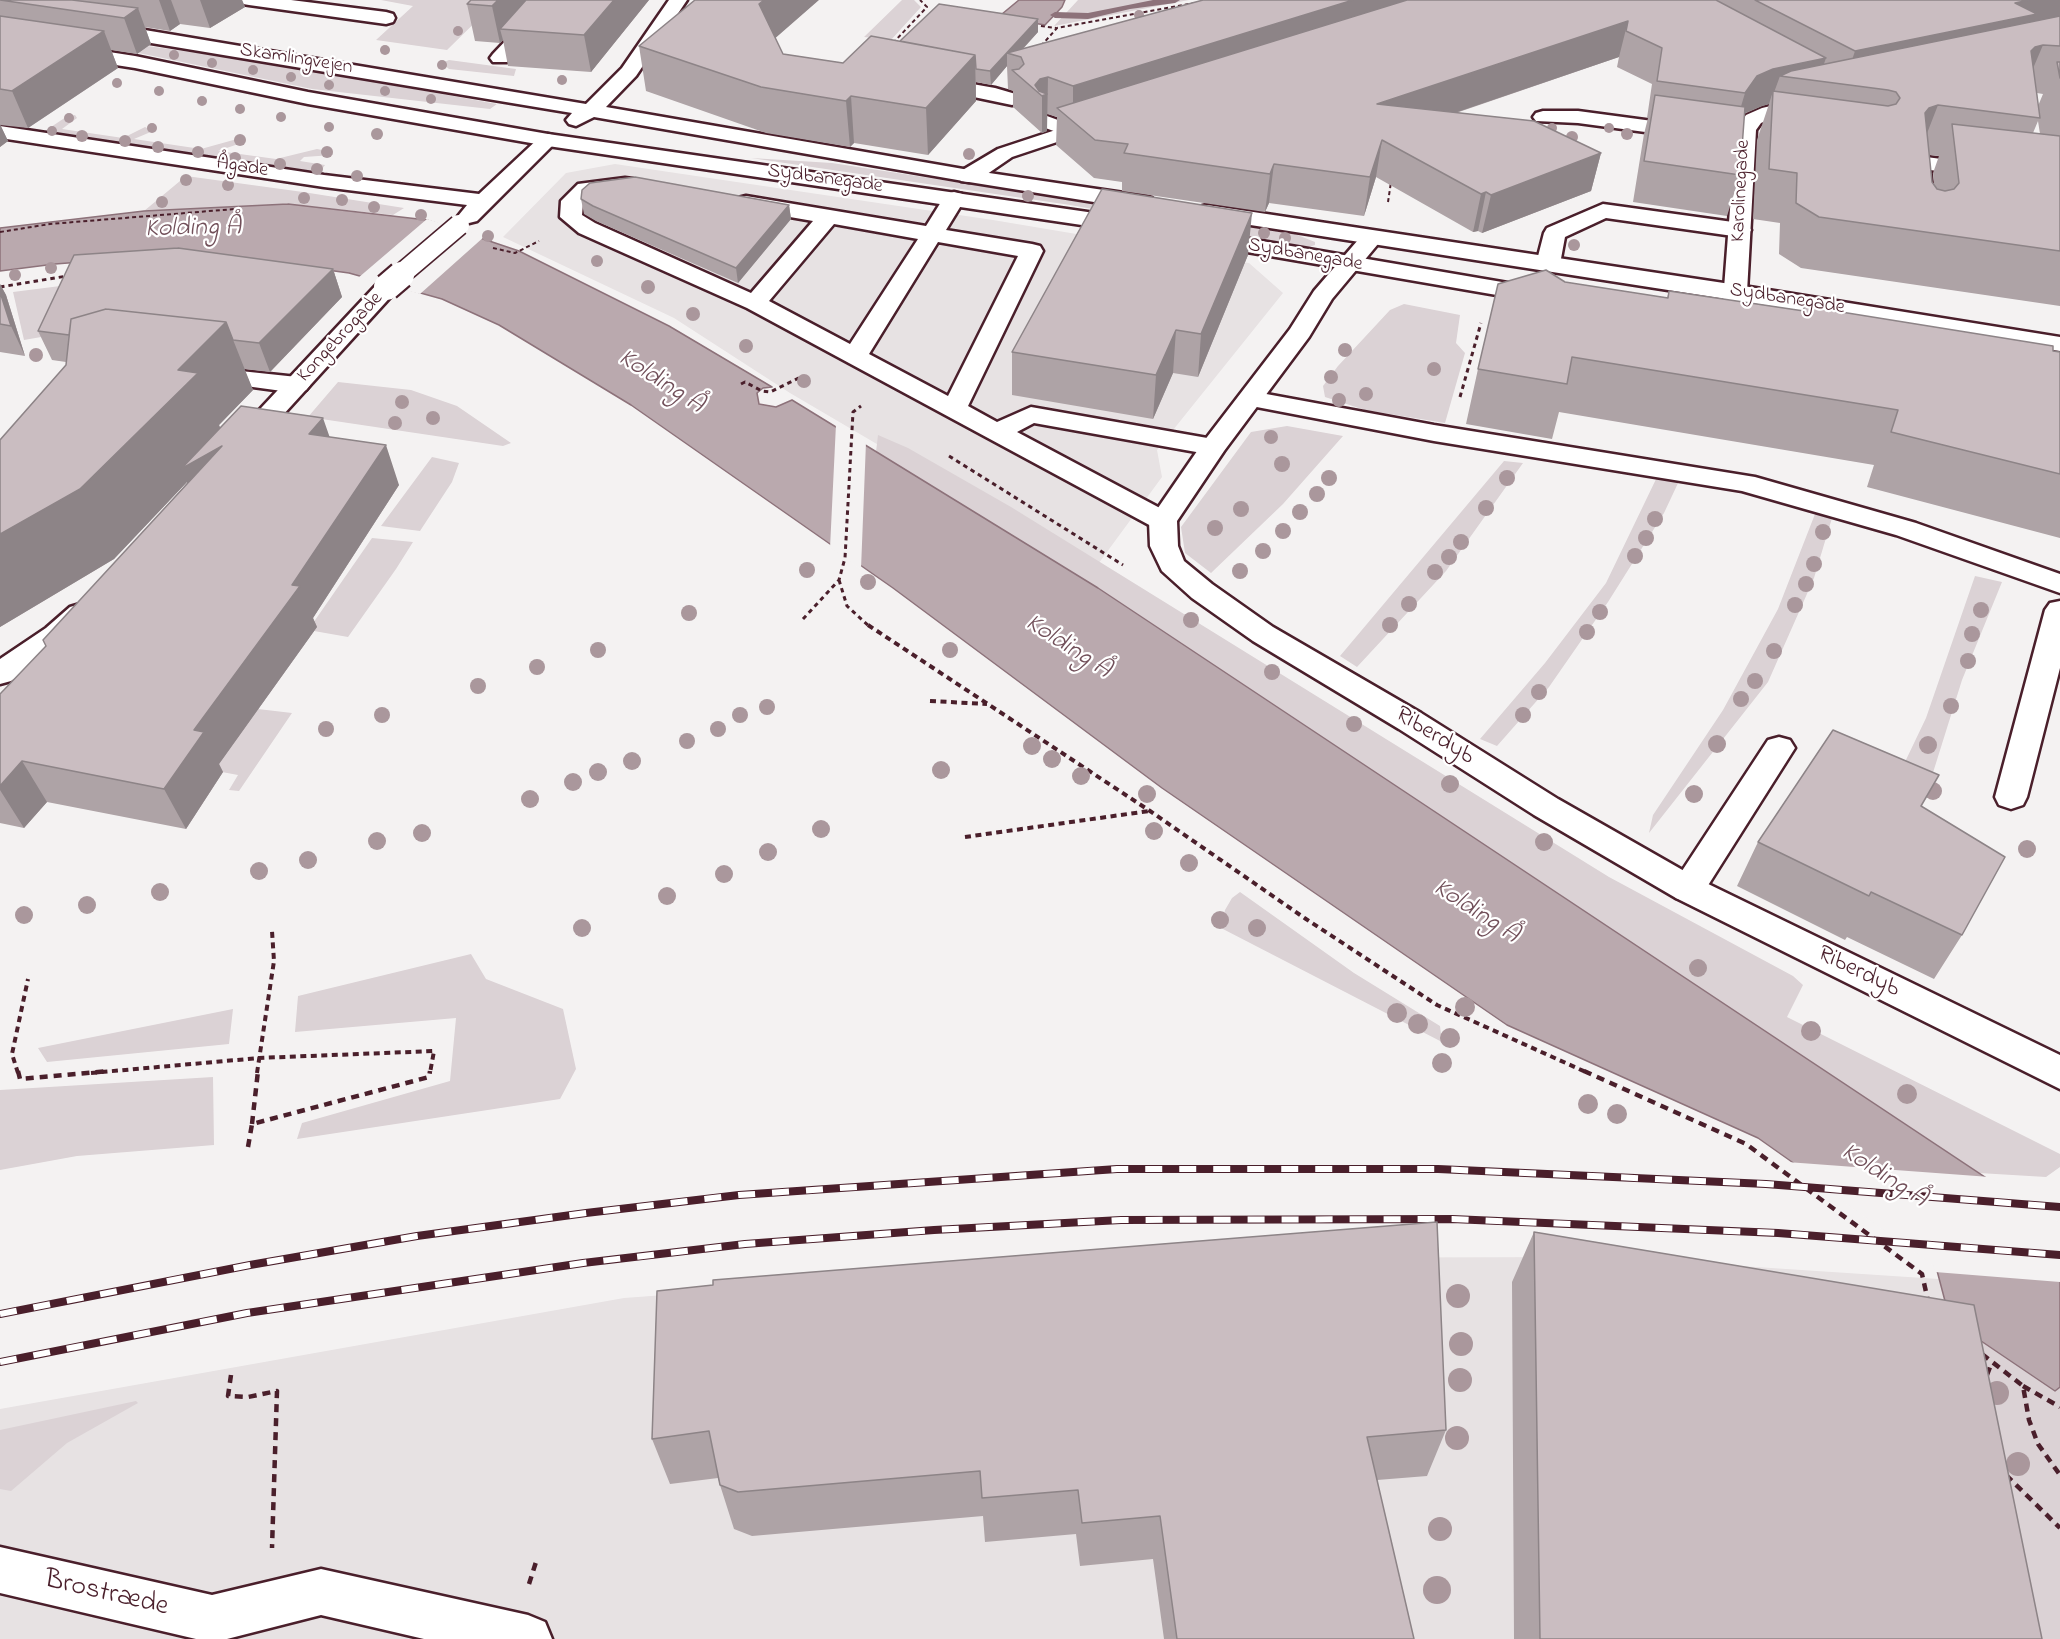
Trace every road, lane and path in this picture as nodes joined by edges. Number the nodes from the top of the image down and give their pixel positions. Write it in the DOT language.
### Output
graph roads {
  1 [pos="249,0"];
  2 [pos="554,0"];
  3 [pos="678,0"];
  4 [pos="920,0"];
  5 [pos="1197,2"];
  6 [pos="340,5"];
  7 [pos="386,18"];
  8 [pos="1033,24"];
  9 [pos="88,27"];
  10 [pos="1057,28"];
  11 [pos="0,41"];
  12 [pos="889,47"];
  13 [pos="1036,52"];
  14 [pos="500,58"];
  15 [pos="916,80"];
  16 [pos="1012,99"];
  17 [pos="1829,99"];
  18 [pos="591,110"];
  19 [pos="1115,117"];
  20 [pos="1543,117"];
  21 [pos="1047,122"];
  22 [pos="1070,131"];
  23 [pos="0,132"];
  24 [pos="1769,133"];
  25 [pos="1746,135"];
  26 [pos="548,140"];
  27 [pos="2030,155"];
  28 [pos="969,176"];
  29 [pos="2032,177"];
  30 [pos="2060,181"];
  31 [pos="649,185"];
  32 [pos="728,199"];
  33 [pos="954,199"];
  34 [pos="484,201"];
  35 [pos="1164,206"];
  36 [pos="201,207"];
  37 [pos="1187,209"];
  38 [pos="828,217"];
  39 [pos="1924,220"];
  40 [pos="1146,228"];
  41 [pos="1740,230"];
  42 [pos="0,232"];
  43 [pos="1181,234"];
  44 [pos="929,235"];
  45 [pos="546,237"];
  46 [pos="1372,238"];
  47 [pos="495,249"];
  48 [pos="1348,264"];
  49 [pos="1548,264"];
  50 [pos="71,275"];
  51 [pos="0,287"];
  52 [pos="1492,288"];
  53 [pos="1737,292"];
  54 [pos="1570,301"];
  55 [pos="755,303"];
  56 [pos="1733,328"];
  57 [pos="2060,344"];
  58 [pos="855,356"];
  59 [pos="177,371"];
  60 [pos="810,372"];
  61 [pos="741,384"];
  62 [pos="297,385"];
  63 [pos="1250,399"];
  64 [pos="864,404"];
  65 [pos="954,409"];
  66 [pos="997,432"];
  67 [pos="1449,435"];
  68 [pos="1213,447"];
  69 [pos="943,453"];
  70 [pos="223,464"];
  71 [pos="1163,521"];
  72 [pos="1172,565"];
  73 [pos="839,580"];
  74 [pos="2060,584"];
  75 [pos="100,595"];
  76 [pos="2060,610"];
  77 [pos="803,619"];
  78 [pos="0,674"];
  79 [pos="930,701"];
  80 [pos="988,704"];
  81 [pos="1779,748"];
  82 [pos="2010,797"];
  83 [pos="1150,811"];
  84 [pos="964,837"];
  85 [pos="1688,889"];
  86 [pos="272,931"];
  87 [pos="28,979"];
  88 [pos="259,1058"];
  89 [pos="2060,1073"];
  90 [pos="252,1124"];
  91 [pos="248,1147"];
  92 [pos="1929,1307"];
  93 [pos="1974,1348"];
  94 [pos="1992,1362"];
  95 [pos="231,1375"];
  96 [pos="1985,1379"];
  97 [pos="2023,1386"];
  98 [pos="2060,1407"];
  99 [pos="2003,1466"];
  100 [pos="2060,1475"];
  101 [pos="2060,1528"];
  102 [pos="271,1560"];
  103 [pos="0,1570"];
  104 [pos="218,1629"];
  105 [pos="528,1639"];
  1 -- 6 [label="street"];
  2 -- 14 [label="street"];
  3 -- 18 [label="street, Kongebrogade"];
  4 -- 12 [label="path"];
  5 -- 10 [label="path"];
  6 -- 7 [label="street"];
  8 -- 10 [label="path"];
  9 -- 18 [label="street, Skamlingvejen"];
  10 -- 13 [label="path"];
  11 -- 26 [label="street, Skamlingvejen"];
  15 -- 16 [label="street"];
  17 -- 25 [label="street, Karolinegade"];
  18 -- 26 [label="street, Kongebrogade"];
  18 -- 28 [label="street, Sydbanegade"];
  19 -- 22 [label="street"];
  20 -- 25 [label="street"];
  21 -- 22 [label="street"];
  22 -- 28 [label="street"];
  23 -- 34 [label="street, Ågade"];
  24 -- 25 [label="street"];
  25 -- 41 [label="street, Karolinegade"];
  26 -- 33 [label="street, Sydbanegade"];
  26 -- 34 [label="street, Kongebrogade"];
  27 -- 29 [label="street"];
  28 -- 35 [label="street, Sydbanegade"];
  29 -- 30 [label="street"];
  29 -- 39 [label="street"];
  31 -- 55 [label="street"];
  32 -- 38 [label="street"];
  33 -- 40 [label="street, Sydbanegade"];
  33 -- 44 [label="street"];
  34 -- 62 [label="street, Kongebrogade, bridge"];
  36 -- 42 [label="path"];
  37 -- 46 [label="street, Sydbanegade"];
  38 -- 44 [label="street"];
  38 -- 55 [label="street"];
  41 -- 49 [label="street"];
  41 -- 53 [label="street, Karolinegade"];
  43 -- 48 [label="street, Sydbanegade"];
  44 -- 58 [label="street"];
  44 -- 65 [label="street"];
  45 -- 47 [label="path"];
  46 -- 48 [label="street"];
  46 -- 49 [label="street, Sydbanegade"];
  48 -- 52 [label="street, Sydbanegade"];
  48 -- 63 [label="street"];
  49 -- 53 [label="street, Sydbanegade"];
  50 -- 51 [label="path"];
  52 -- 54 [label="street, Sydbanegade"];
  52 -- 67 [label="path"];
  53 -- 56 [label="street, Karolinegade"];
  53 -- 57 [label="street, Sydbanegade"];
  55 -- 58 [label="street"];
  58 -- 65 [label="street"];
  59 -- 62 [label="street"];
  60 -- 61 [label="path"];
  62 -- 70 [label="street, Kongebrogade"];
  63 -- 67 [label="street"];
  63 -- 68 [label="street"];
  64 -- 73 [label="path"];
  65 -- 66 [label="street"];
  66 -- 68 [label="street"];
  66 -- 71 [label="street"];
  67 -- 74 [label="street"];
  68 -- 71 [label="street"];
  69 -- 72 [label="path"];
  71 -- 72 [label="street"];
  72 -- 85 [label="street, Riberdyb"];
  73 -- 77 [label="path"];
  73 -- 80 [label="path"];
  75 -- 78 [label="street"];
  76 -- 82 [label="street"];
  79 -- 80 [label="path"];
  80 -- 83 [label="path"];
  81 -- 85 [label="street"];
  83 -- 84 [label="path"];
  83 -- 92 [label="path"];
  85 -- 89 [label="street, Riberdyb"];
  86 -- 88 [label="path"];
  87 -- 88 [label="path"];
  88 -- 90 [label="path"];
  88 -- 90 [label="path"];
  90 -- 91 [label="path"];
  93 -- 94 [label="path"];
  94 -- 96 [label="path"];
  94 -- 97 [label="path"];
  95 -- 102 [label="path"];
  97 -- 98 [label="path"];
  97 -- 100 [label="path"];
  99 -- 101 [label="path"];
  103 -- 104 [label="street, Brostræde"];
  104 -- 105 [label="street, Brostræde"];
}
